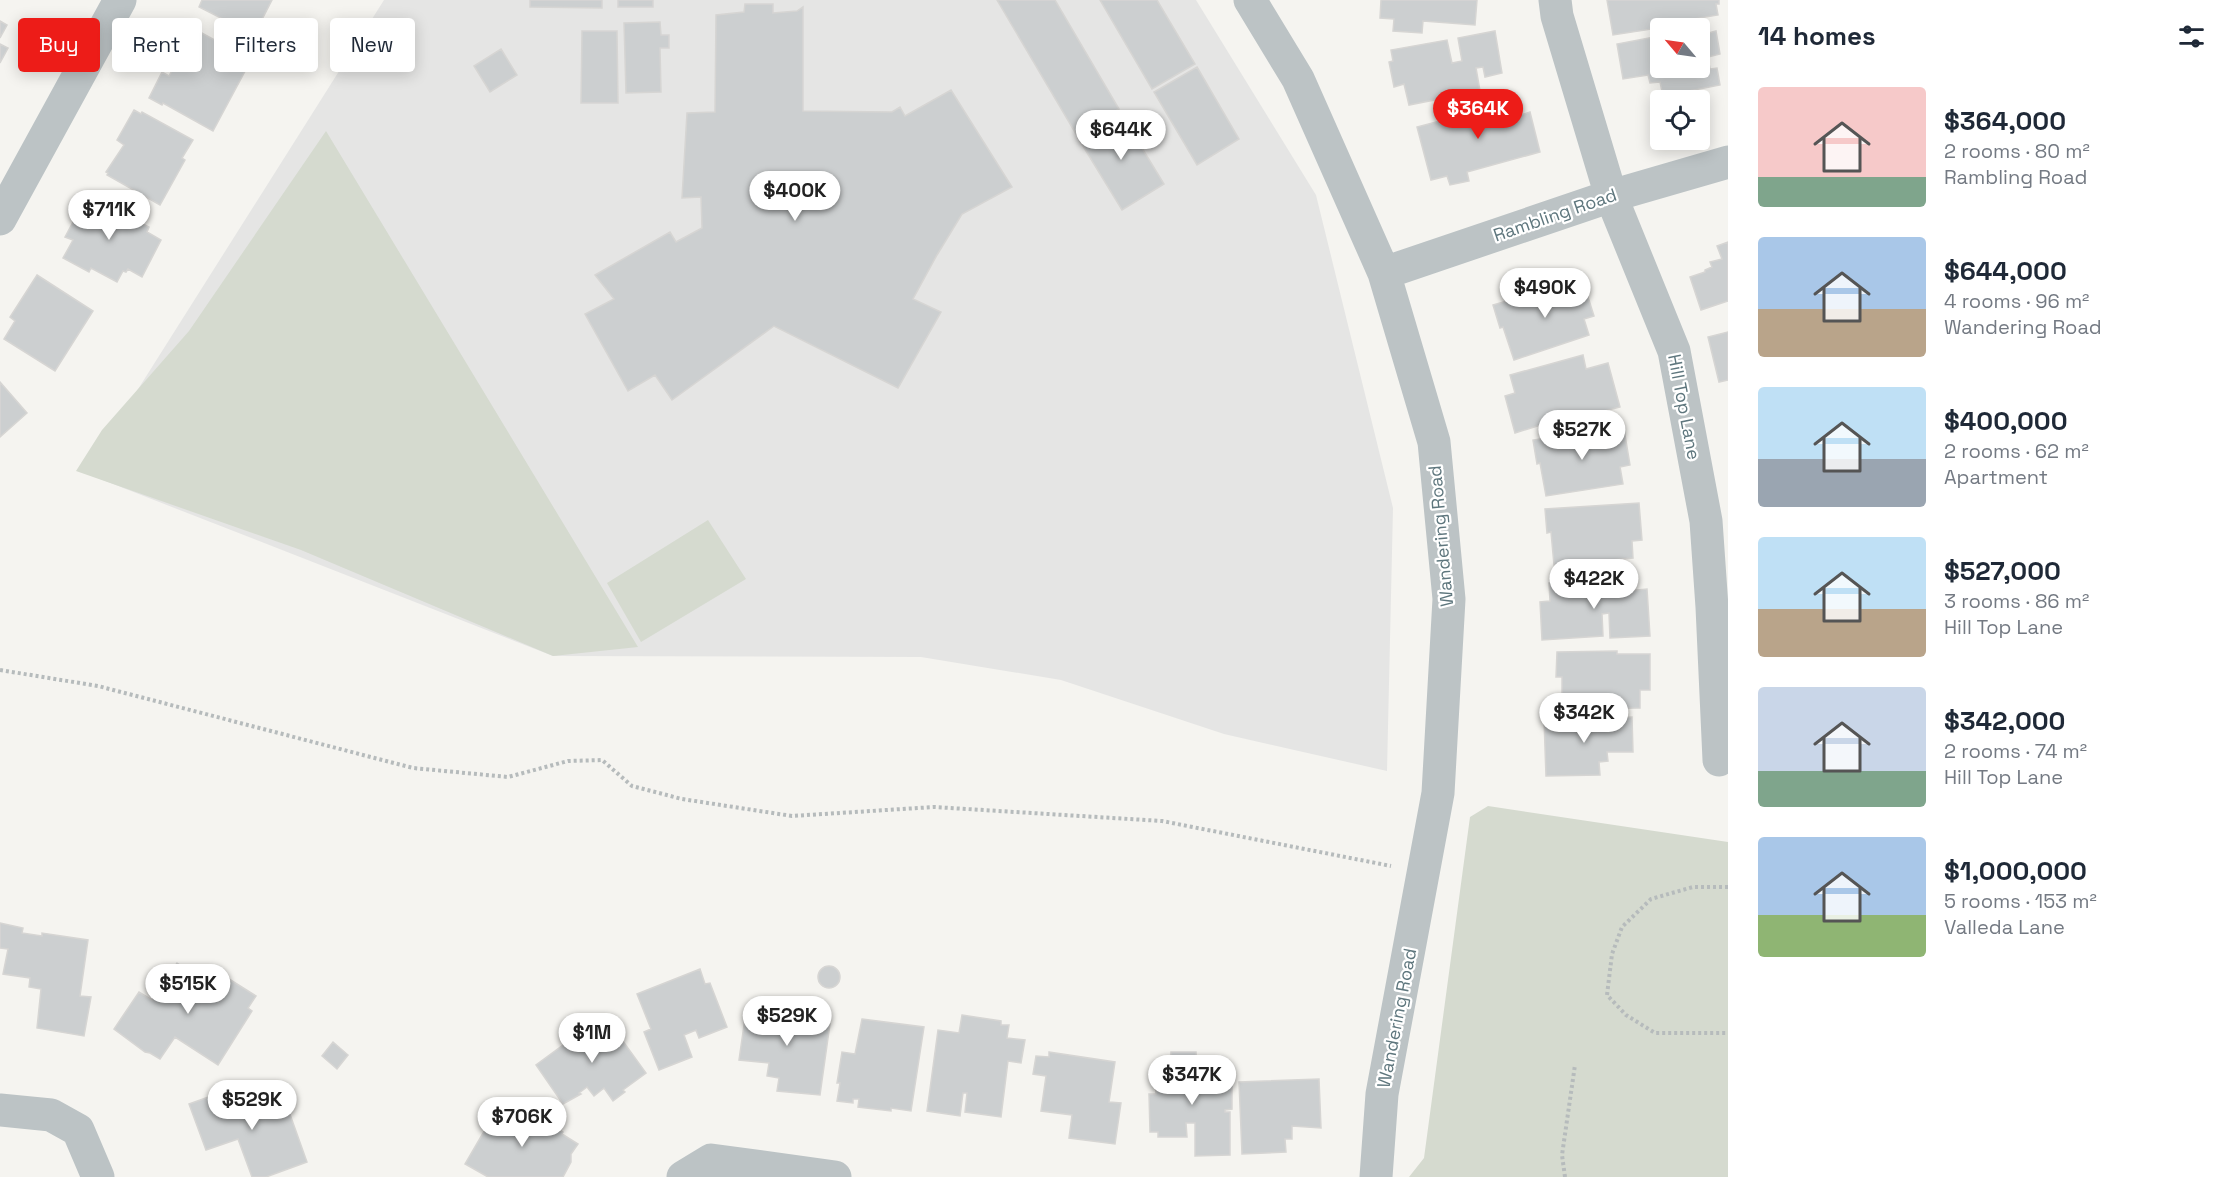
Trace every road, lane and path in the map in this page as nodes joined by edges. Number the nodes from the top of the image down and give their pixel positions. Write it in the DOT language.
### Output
graph roads {
  1 [pos="120,0"];
  2 [pos="1250,0"];
  3 [pos="1556,0"];
  4 [pos="1728,162"];
  5 [pos="1611,196"];
  6 [pos="0,219"];
  7 [pos="1384,273"];
  8 [pos="0,670"];
  9 [pos="1719,760"];
  10 [pos="1424,873"];
  11 [pos="1728,887"];
  12 [pos="1728,1033"];
  13 [pos="1575,1065"];
  14 [pos="0,1110"];
  15 [pos="98,1177"];
  16 [pos="682,1177"];
  17 [pos="835,1177"];
  18 [pos="1376,1177"];
  19 [pos="1565,1177"];
  1 -- 6 [label="street"];
  2 -- 7 [label="street, Wandering Road"];
  3 -- 5 [label="street, Hill Top Lane"];
  4 -- 5 [label="street, Rambling Road"];
  5 -- 7 [label="street, Rambling Road"];
  5 -- 9 [label="street, Hill Top Lane"];
  7 -- 10 [label="street, Wandering Road"];
  8 -- 10 [label="path"];
  10 -- 18 [label="street, Wandering Road"];
  11 -- 12 [label="path"];
  13 -- 19 [label="path"];
  14 -- 15 [label="street"];
  16 -- 17 [label="street"];
}
